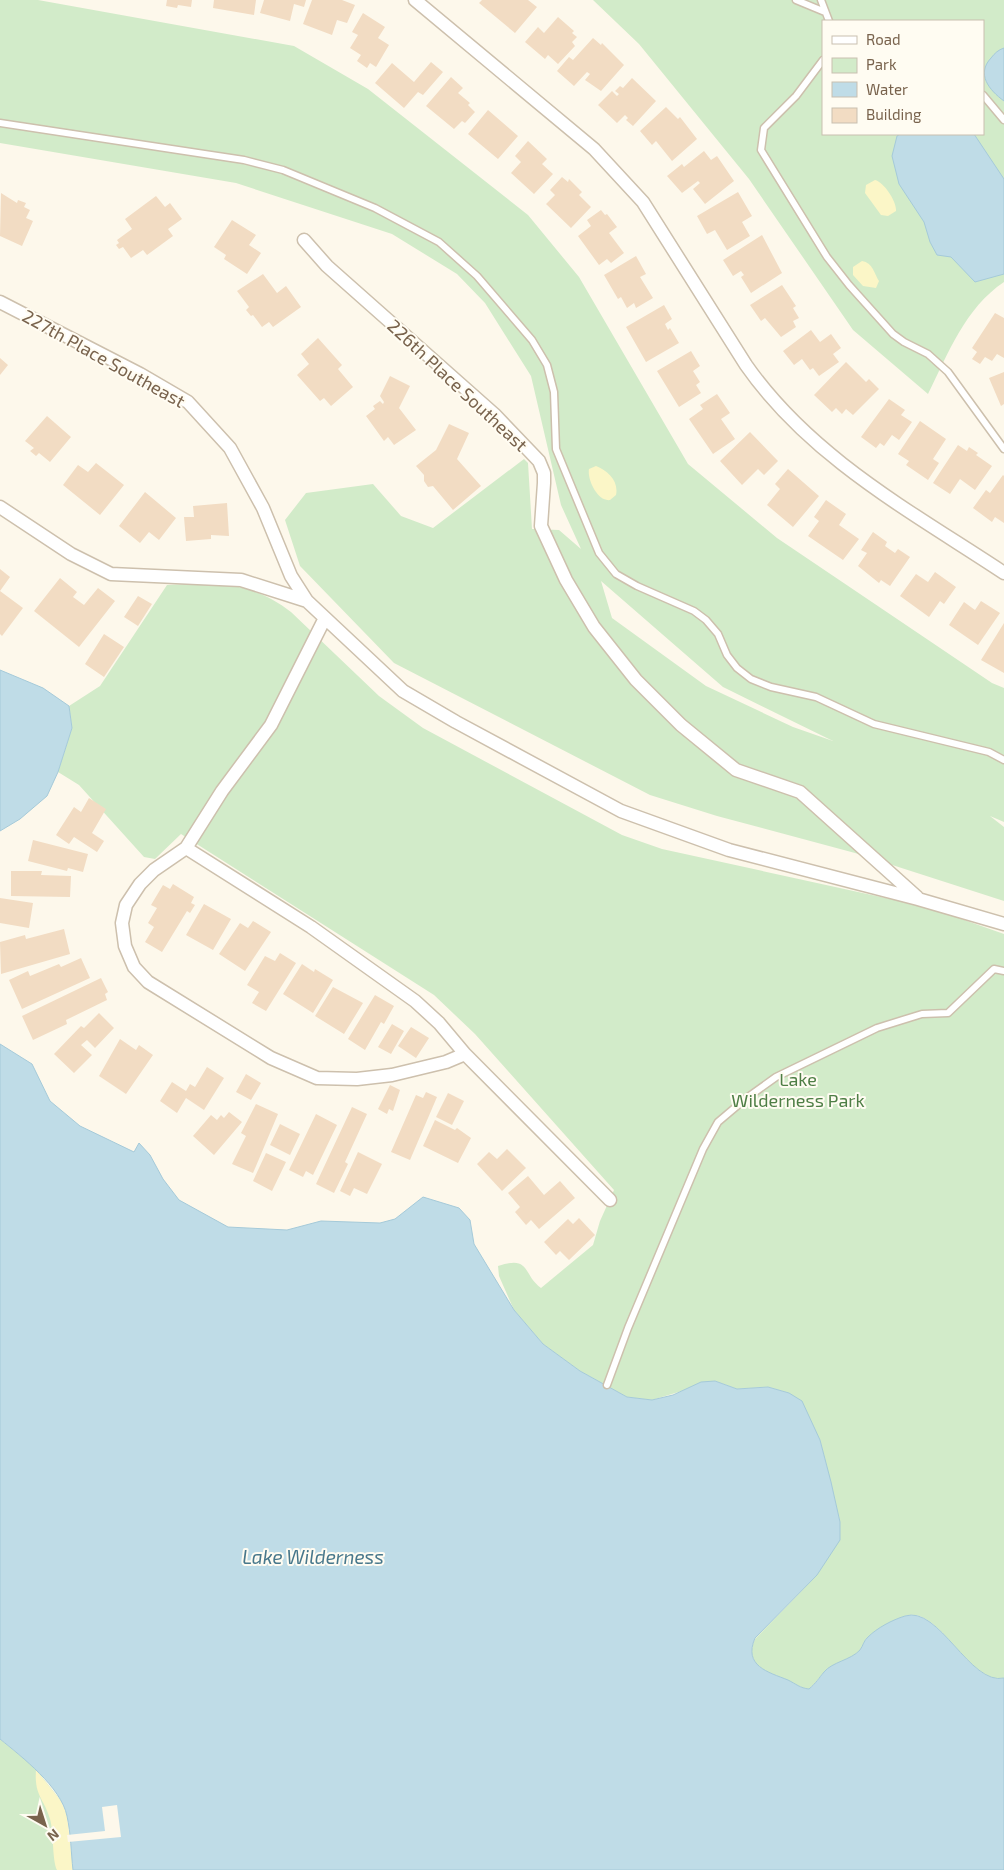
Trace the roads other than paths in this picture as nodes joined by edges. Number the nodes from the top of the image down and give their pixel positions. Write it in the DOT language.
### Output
graph roads {
  1 [pos="415,0"];
  2 [pos="796,0"];
  3 [pos="820,0"];
  4 [pos="825,12"];
  5 [pos="828,20"];
  6 [pos="822,61"];
  7 [pos="984,96"];
  8 [pos="1004,120"];
  9 [pos="0,123"];
  10 [pos="304,240"];
  11 [pos="0,302"];
  12 [pos="1004,449"];
  13 [pos="0,507"];
  14 [pos="1004,573"];
  15 [pos="307,601"];
  16 [pos="325,618"];
  17 [pos="1004,760"];
  18 [pos="186,848"];
  19 [pos="918,899"];
  20 [pos="1004,924"];
  21 [pos="1004,971"];
  22 [pos="465,1054"];
  23 [pos="610,1200"];
  24 [pos="607,1385"];
  1 -- 14 [label="street"];
  2 -- 4 [label="lane"];
  3 -- 4 [label="lane"];
  4 -- 5 [label="lane"];
  6 -- 12 [label="lane"];
  7 -- 8 [label="lane"];
  9 -- 17 [label="lane"];
  10 -- 19 [label="street, 226th Place Southeast"];
  11 -- 15 [label="street, 227th Place Southeast"];
  13 -- 15 [label="street"];
  15 -- 16 [label="street"];
  16 -- 18 [label="street"];
  16 -- 19 [label="street"];
  18 -- 22 [label="street"];
  18 -- 22 [label="street"];
  19 -- 20 [label="street"];
  21 -- 24 [label="lane"];
  22 -- 23 [label="street"];
}
